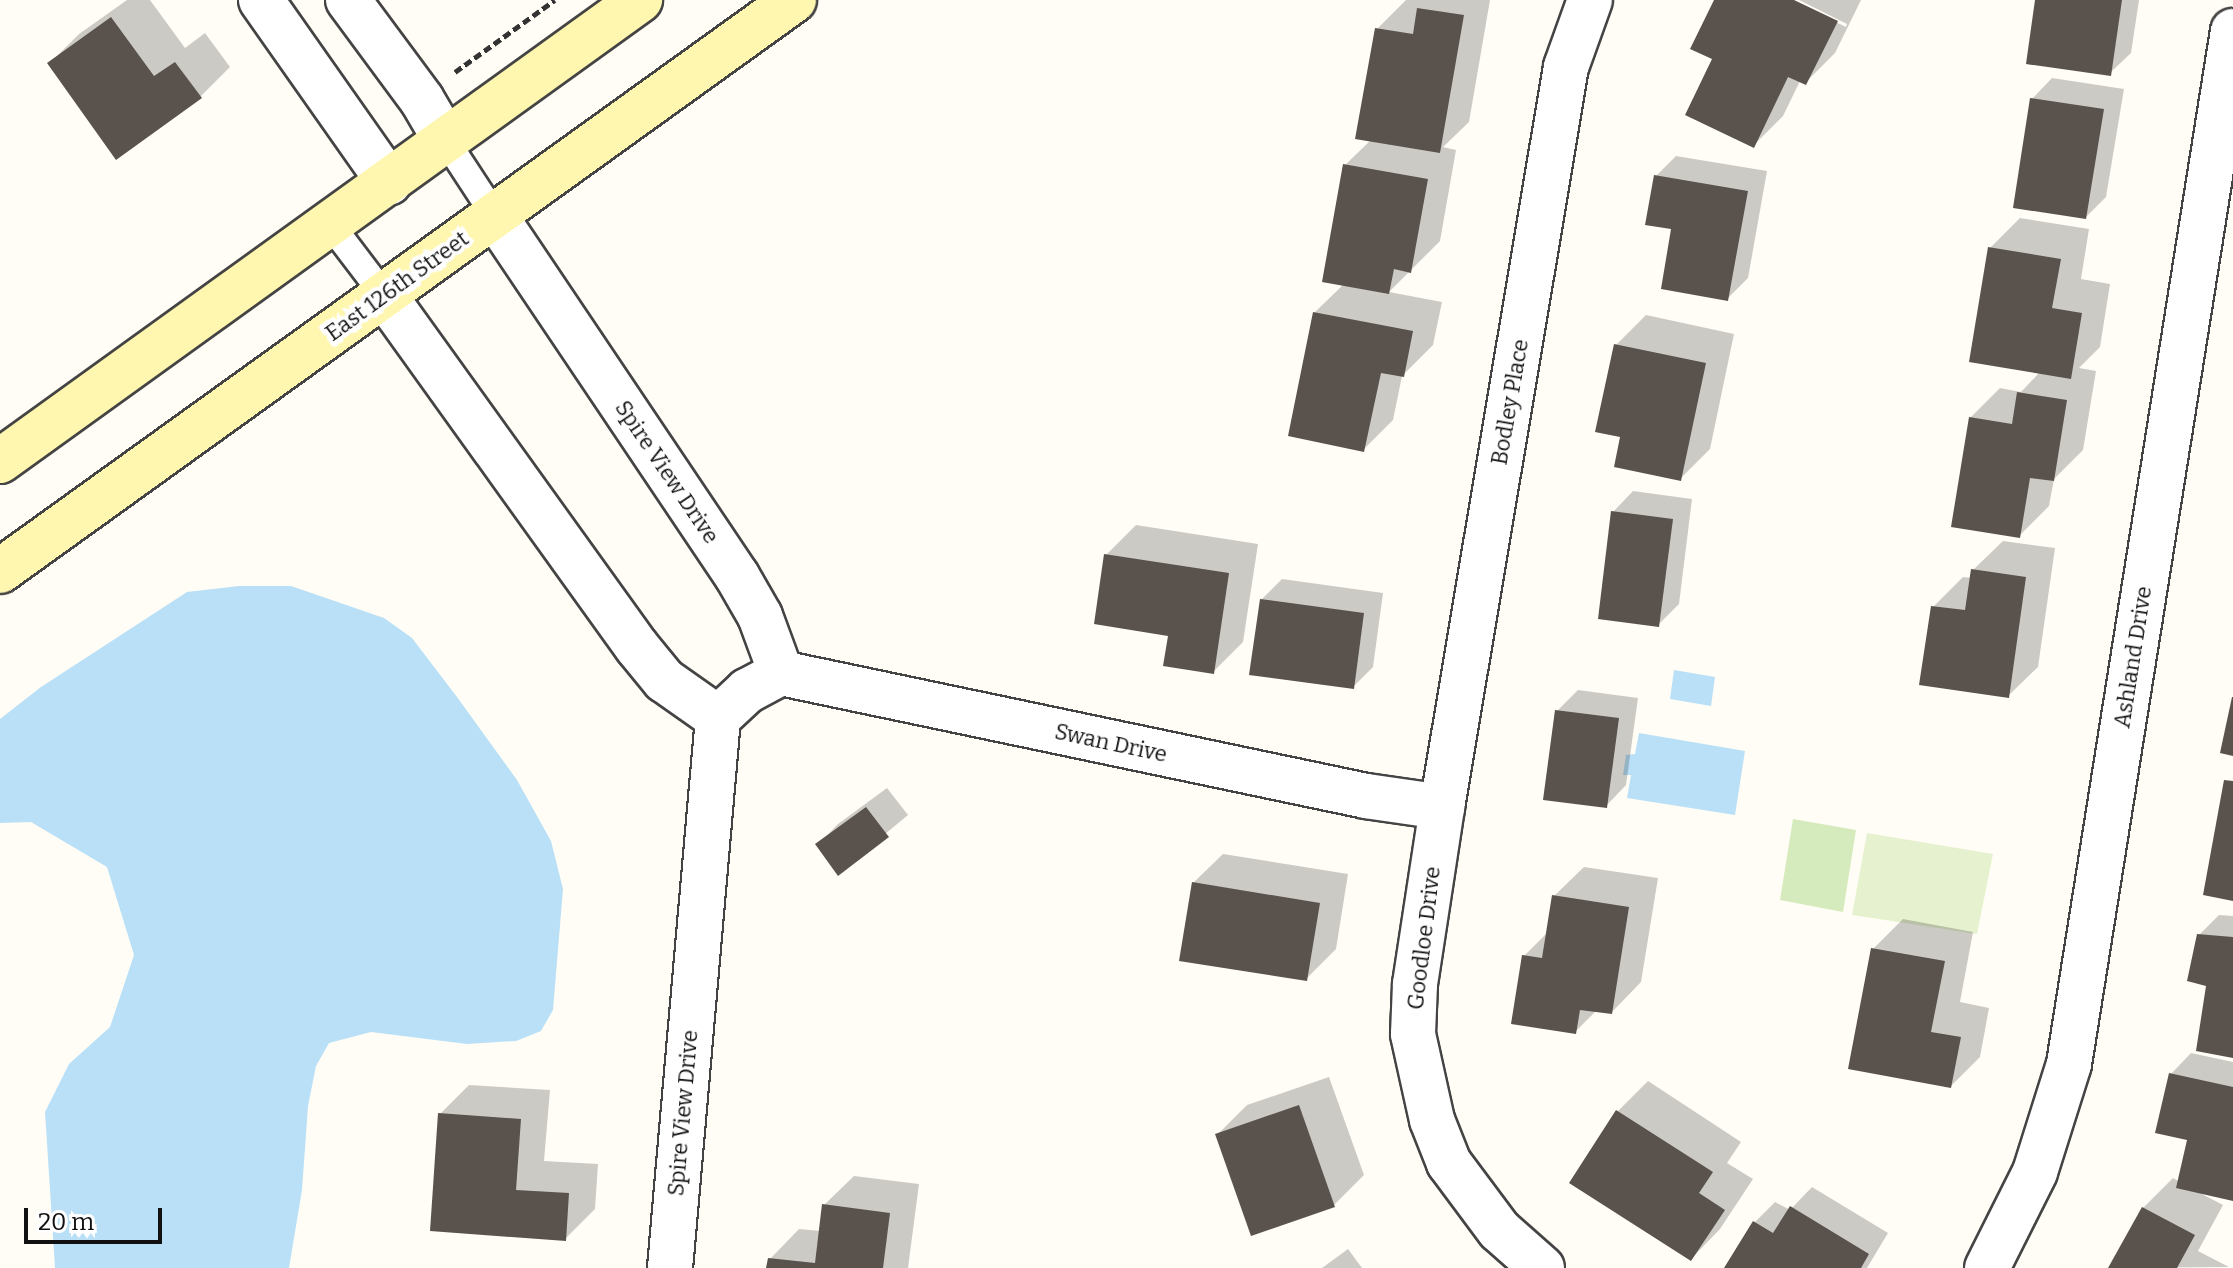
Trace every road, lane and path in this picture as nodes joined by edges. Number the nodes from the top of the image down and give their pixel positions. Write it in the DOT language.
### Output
graph roads {
  1 [pos="261,0"];
  2 [pos="348,0"];
  3 [pos="640,0"];
  4 [pos="794,0"];
  5 [pos="1590,0"];
  6 [pos="2233,31"];
  7 [pos="446,141"];
  8 [pos="389,182"];
  9 [pos="495,216"];
  10 [pos="330,224"];
  11 [pos="384,295"];
  12 [pos="0,461"];
  13 [pos="0,571"];
  14 [pos="781,673"];
  15 [pos="718,718"];
  16 [pos="1442,807"];
  17 [pos="670,1268"];
  18 [pos="1542,1268"];
  19 [pos="1987,1268"];
  1 -- 8 [label="street"];
  2 -- 7 [label="street"];
  3 -- 7 [label="main road"];
  4 -- 9 [label="main road, East 126th Street"];
  5 -- 16 [label="street, Bodley Place"];
  6 -- 19 [label="street, Ashland Drive"];
  7 -- 8 [label="main road"];
  7 -- 9 [label="lane"];
  8 -- 10 [label="main road"];
  9 -- 11 [label="main road, East 126th Street"];
  9 -- 14 [label="street, Spire View Drive"];
  10 -- 11 [label="lane"];
  10 -- 12 [label="main road"];
  11 -- 13 [label="main road, East 126th Street"];
  11 -- 15 [label="street"];
  14 -- 15 [label="street"];
  14 -- 16 [label="street, Swan Drive"];
  15 -- 17 [label="street, Spire View Drive"];
  16 -- 18 [label="street, Goodloe Drive"];
}
